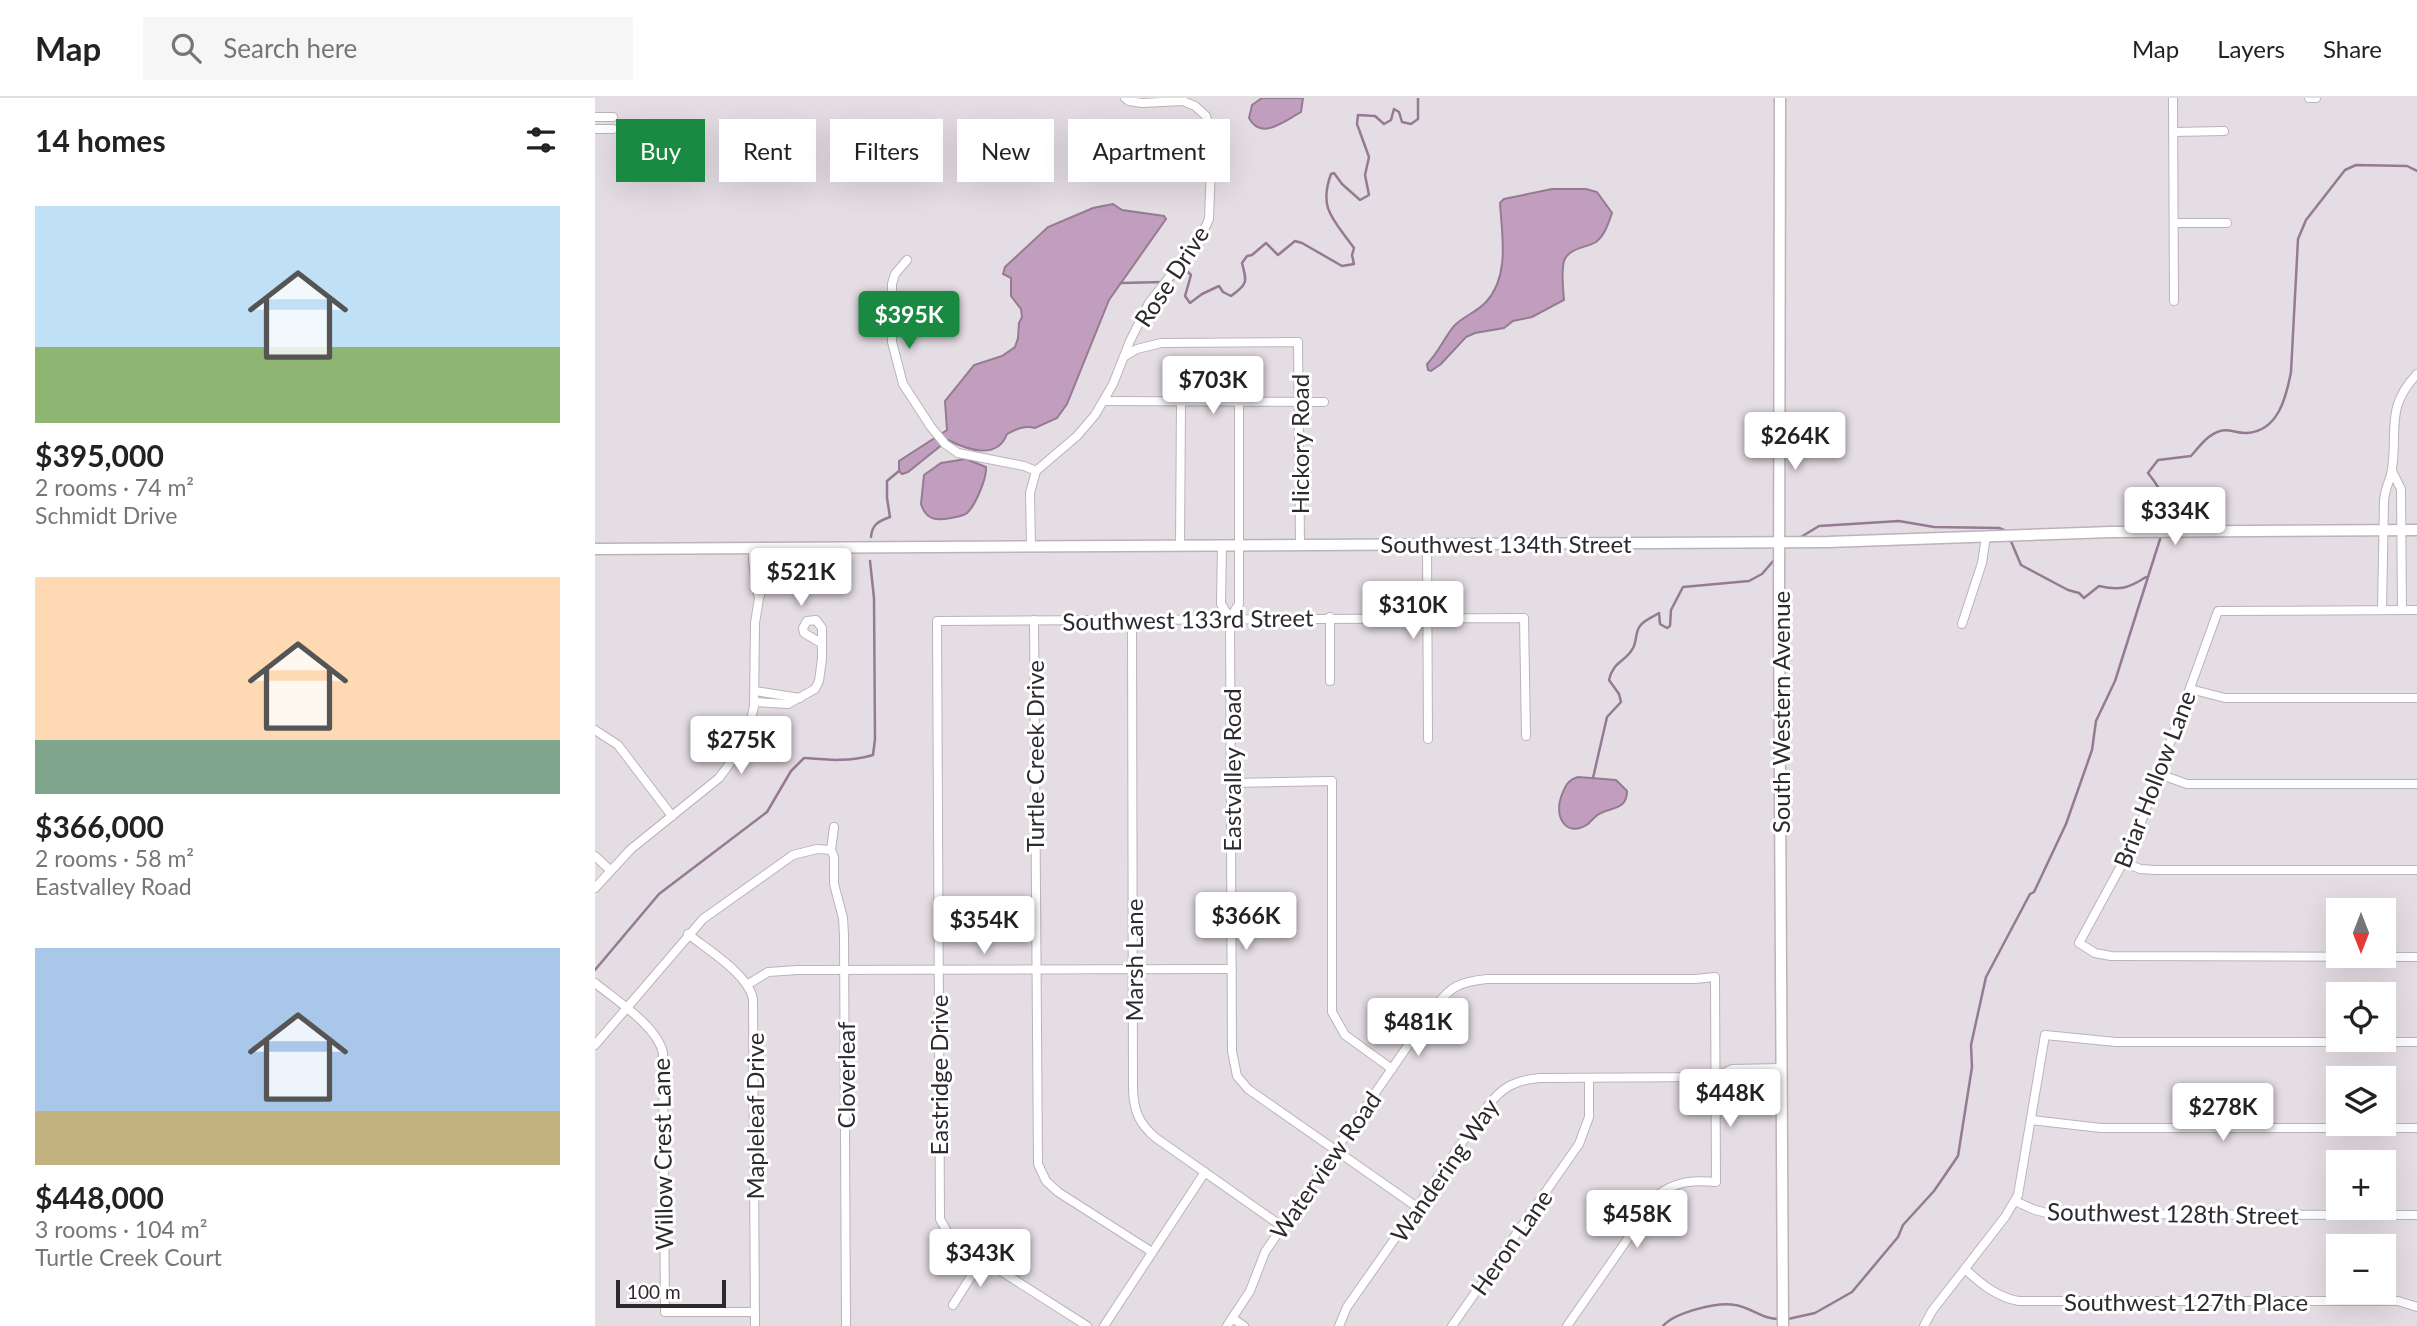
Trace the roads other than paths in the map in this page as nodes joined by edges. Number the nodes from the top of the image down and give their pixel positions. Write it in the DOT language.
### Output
graph roads {
  1 [pos="1125,98"];
  2 [pos="1780,98"];
  3 [pos="2173,98"];
  4 [pos="2309,98"];
  5 [pos="2316,98"];
  6 [pos="596,117"];
  7 [pos="613,117"];
  8 [pos="596,129"];
  9 [pos="613,129"];
  10 [pos="2224,131"];
  11 [pos="2173,132"];
  12 [pos="2174,223"];
  13 [pos="2227,223"];
  14 [pos="907,260"];
  15 [pos="2174,301"];
  16 [pos="1125,356"];
  17 [pos="2417,374"];
  18 [pos="1104,401"];
  19 [pos="1181,402"];
  20 [pos="1239,402"];
  21 [pos="1300,402"];
  22 [pos="1324,402"];
  23 [pos="1036,471"];
  24 [pos="2392,471"];
  25 [pos="2383,530"];
  26 [pos="2401,530"];
  27 [pos="2417,530"];
  28 [pos="1986,536"];
  29 [pos="1779,542"];
  30 [pos="1426,543"];
  31 [pos="1221,545"];
  32 [pos="1239,545"];
  33 [pos="1300,545"];
  34 [pos="1179,546"];
  35 [pos="1031,547"];
  36 [pos="595,549"];
  37 [pos="753,549"];
  38 [pos="767,549"];
  39 [pos="759,598"];
  40 [pos="2382,610"];
  41 [pos="2402,610"];
  42 [pos="2417,610"];
  43 [pos="1330,617"];
  44 [pos="1428,617"];
  45 [pos="1230,618"];
  46 [pos="1132,619"];
  47 [pos="1034,620"];
  48 [pos="937,621"];
  49 [pos="1962,624"];
  50 [pos="821,643"];
  51 [pos="1330,681"];
  52 [pos="2190,689"];
  53 [pos="755,691"];
  54 [pos="800,698"];
  55 [pos="2417,698"];
  56 [pos="754,702"];
  57 [pos="595,730"];
  58 [pos="1526,736"];
  59 [pos="1428,739"];
  60 [pos="2159,774"];
  61 [pos="1231,783"];
  62 [pos="2417,784"];
  63 [pos="672,816"];
  64 [pos="834,827"];
  65 [pos="831,850"];
  66 [pos="595,856"];
  67 [pos="2124,862"];
  68 [pos="610,870"];
  69 [pos="2417,870"];
  70 [pos="595,888"];
  71 [pos="688,934"];
  72 [pos="2417,957"];
  73 [pos="1133,969"];
  74 [pos="1232,969"];
  75 [pos="844,970"];
  76 [pos="937,970"];
  77 [pos="1035,970"];
  78 [pos="595,983"];
  79 [pos="747,985"];
  80 [pos="626,1008"];
  81 [pos="2417,1042"];
  82 [pos="595,1045"];
  83 [pos="1782,1068"];
  84 [pos="1392,1069"];
  85 [pos="1715,1077"];
  86 [pos="1589,1078"];
  87 [pos="1782,1087"];
  88 [pos="2031,1121"];
  89 [pos="2417,1128"];
  90 [pos="1336,1150"];
  91 [pos="1205,1172"];
  92 [pos="2015,1201"];
  93 [pos="1417,1207"];
  94 [pos="2417,1215"];
  95 [pos="1283,1227"];
  96 [pos="1152,1252"];
  97 [pos="982,1259"];
  98 [pos="1965,1269"];
  99 [pos="953,1305"];
  100 [pos="2417,1307"];
  101 [pos="755,1312"];
  102 [pos="1232,1318"];
  103 [pos="755,1326"];
  104 [pos="846,1326"];
  105 [pos="1087,1326"];
  106 [pos="1104,1326"];
  107 [pos="1227,1326"];
  108 [pos="1244,1326"];
  109 [pos="1339,1326"];
  110 [pos="1452,1326"];
  111 [pos="1567,1326"];
  112 [pos="1783,1326"];
  113 [pos="1924,1326"];
  1 -- 16 [label="street, Rose Drive"];
  2 -- 29 [label="main road, South Western Avenue"];
  3 -- 11 [label="street"];
  4 -- 5 [label="street"];
  6 -- 7 [label="street"];
  6 -- 8 [label="street"];
  8 -- 9 [label="street"];
  10 -- 11 [label="street"];
  11 -- 12 [label="street"];
  12 -- 13 [label="street"];
  12 -- 15 [label="street"];
  14 -- 23 [label="street"];
  16 -- 18 [label="street, Rose Drive"];
  16 -- 21 [label="street, Hickory Road"];
  17 -- 24 [label="street"];
  18 -- 19 [label="street"];
  18 -- 23 [label="street, Rose Drive"];
  19 -- 20 [label="street"];
  19 -- 34 [label="street"];
  20 -- 21 [label="street"];
  20 -- 32 [label="street, Eastvalley Road"];
  21 -- 22 [label="street"];
  21 -- 33 [label="street, Hickory Road"];
  23 -- 35 [label="street"];
  24 -- 25 [label="street"];
  24 -- 26 [label="street"];
  25 -- 26 [label="main road, Southwest 134th Street"];
  25 -- 28 [label="main road, Southwest 134th Street"];
  25 -- 40 [label="street"];
  26 -- 27 [label="main road, Southwest 134th Street"];
  26 -- 41 [label="street"];
  28 -- 29 [label="main road, Southwest 134th Street"];
  28 -- 49 [label="street"];
  29 -- 30 [label="main road, Southwest 134th Street"];
  29 -- 83 [label="main road, South Western Avenue"];
  30 -- 33 [label="main road, Southwest 134th Street"];
  30 -- 44 [label="street"];
  31 -- 32 [label="main road, Southwest 134th Street"];
  31 -- 34 [label="main road, Southwest 134th Street"];
  31 -- 45 [label="street, Eastvalley Road"];
  32 -- 33 [label="main road, Southwest 134th Street"];
  32 -- 45 [label="street, Eastvalley Road"];
  34 -- 35 [label="main road, Southwest 134th Street"];
  35 -- 38 [label="main road, Southwest 134th Street"];
  36 -- 37 [label="main road, Southwest 134th Street"];
  37 -- 38 [label="main road, Southwest 134th Street"];
  37 -- 39 [label="street"];
  38 -- 39 [label="street"];
  39 -- 53 [label="street"];
  40 -- 41 [label="street"];
  40 -- 52 [label="street, Briar Hollow Lane"];
  41 -- 42 [label="street"];
  43 -- 44 [label="street, Southwest 133rd Street"];
  43 -- 45 [label="street, Southwest 133rd Street"];
  43 -- 51 [label="street"];
  44 -- 58 [label="street, Southwest 133rd Street"];
  44 -- 59 [label="street"];
  45 -- 46 [label="street, Southwest 133rd Street"];
  45 -- 61 [label="street, Eastvalley Road"];
  46 -- 47 [label="street, Southwest 133rd Street"];
  46 -- 73 [label="street, Marsh Lane"];
  47 -- 48 [label="street, Southwest 133rd Street"];
  47 -- 77 [label="street, Turtle Creek Drive"];
  48 -- 76 [label="street, Eastridge Drive"];
  50 -- 54 [label="street"];
  52 -- 55 [label="street"];
  52 -- 60 [label="street, Briar Hollow Lane"];
  53 -- 54 [label="street"];
  53 -- 56 [label="street"];
  54 -- 56 [label="street"];
  56 -- 63 [label="street"];
  57 -- 63 [label="street"];
  60 -- 62 [label="street"];
  60 -- 67 [label="street, Briar Hollow Lane"];
  61 -- 74 [label="street, Eastvalley Road"];
  61 -- 84 [label="street"];
  63 -- 68 [label="street"];
  64 -- 65 [label="street, Cloverleaf"];
  65 -- 71 [label="street"];
  65 -- 75 [label="street, Cloverleaf"];
  66 -- 68 [label="street"];
  67 -- 69 [label="street"];
  67 -- 72 [label="street, Briar Hollow Lane"];
  68 -- 70 [label="street"];
  71 -- 79 [label="street"];
  71 -- 80 [label="street"];
  73 -- 74 [label="street"];
  73 -- 77 [label="street"];
  73 -- 91 [label="street, Marsh Lane"];
  74 -- 90 [label="street, Eastvalley Road"];
  75 -- 76 [label="street"];
  75 -- 79 [label="street"];
  75 -- 104 [label="street, Cloverleaf"];
  76 -- 77 [label="street"];
  76 -- 97 [label="street, Eastridge Drive"];
  77 -- 96 [label="street, Turtle Creek Drive"];
  78 -- 80 [label="street, Willow Crest Lane"];
  79 -- 101 [label="street, Mapleleaf Drive"];
  80 -- 82 [label="street"];
  80 -- 101 [label="street, Willow Crest Lane"];
  81 -- 88 [label="street"];
  83 -- 85 [label="street, Wandering Way"];
  83 -- 87 [label="main road, South Western Avenue"];
  84 -- 85 [label="street, Waterview Road"];
  84 -- 90 [label="street, Waterview Road"];
  85 -- 86 [label="street, Wandering Way"];
  85 -- 87 [label="street, Wandering Way"];
  85 -- 111 [label="street"];
  86 -- 93 [label="street, Wandering Way"];
  86 -- 110 [label="street, Heron Lane"];
  87 -- 112 [label="main road, South Western Avenue"];
  88 -- 89 [label="street"];
  88 -- 92 [label="street"];
  90 -- 93 [label="street, Eastvalley Road"];
  90 -- 95 [label="street, Waterview Road"];
  91 -- 95 [label="street, Marsh Lane"];
  91 -- 96 [label="street"];
  92 -- 94 [label="street, Southwest 128th Street"];
  92 -- 98 [label="street"];
  93 -- 109 [label="street, Wandering Way"];
  95 -- 102 [label="street, Waterview Road"];
  96 -- 106 [label="street"];
  97 -- 99 [label="street"];
  97 -- 105 [label="street, Eastridge Drive"];
  98 -- 100 [label="street, Southwest 127th Place"];
  98 -- 113 [label="street"];
  101 -- 103 [label="street, Mapleleaf Drive"];
  102 -- 107 [label="street, Waterview Road"];
  102 -- 108 [label="street"];
}
